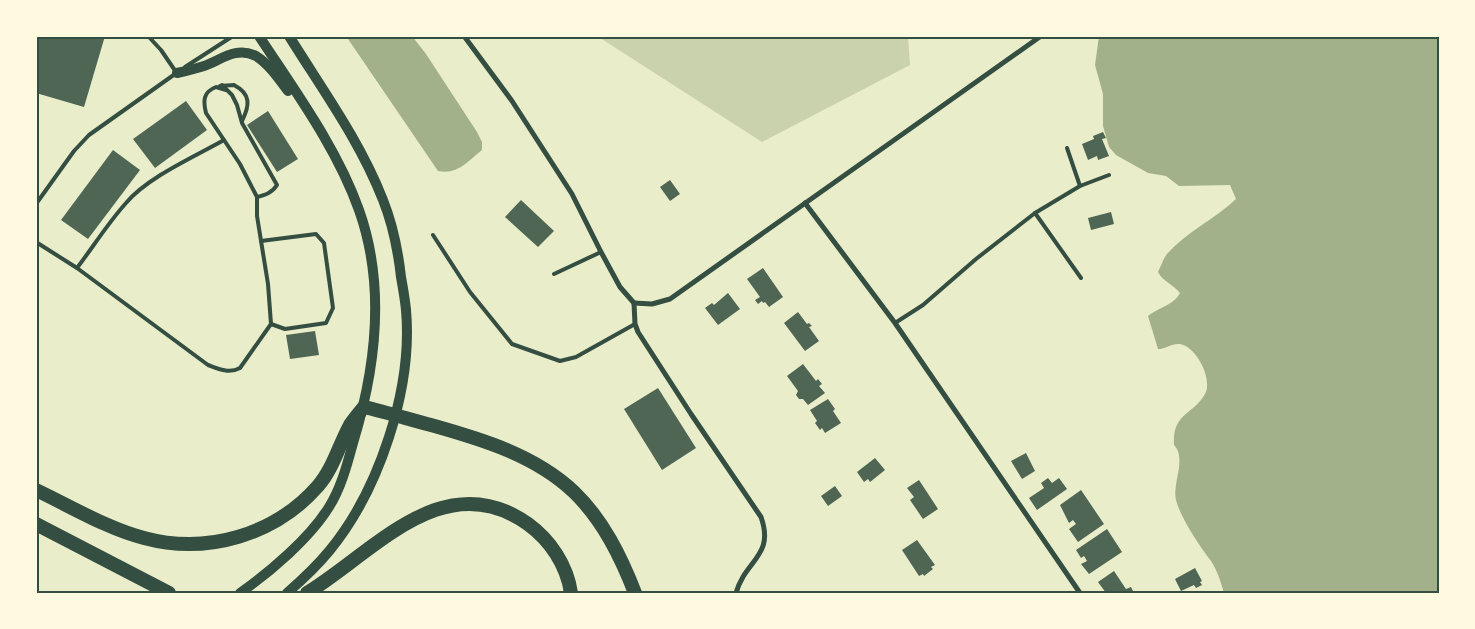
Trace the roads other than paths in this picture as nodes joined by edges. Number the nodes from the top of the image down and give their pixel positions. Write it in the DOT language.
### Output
graph roads {
  1 [pos="148,36"];
  2 [pos="233,36"];
  3 [pos="260,36"];
  4 [pos="289,36"];
  5 [pos="464,36"];
  6 [pos="1042,36"];
  7 [pos="177,73"];
  8 [pos="222,86"];
  9 [pos="216,87"];
  10 [pos="226,90"];
  11 [pos="304,105"];
  12 [pos="242,122"];
  13 [pos="224,140"];
  14 [pos="1067,148"];
  15 [pos="1108,175"];
  16 [pos="1080,186"];
  17 [pos="257,197"];
  18 [pos="804,203"];
  19 [pos="36,204"];
  20 [pos="1035,213"];
  21 [pos="433,234"];
  22 [pos="261,241"];
  23 [pos="36,242"];
  24 [pos="601,252"];
  25 [pos="77,268"];
  26 [pos="554,274"];
  27 [pos="1081,278"];
  28 [pos="634,303"];
  29 [pos="895,323"];
  30 [pos="271,324"];
  31 [pos="635,324"];
  32 [pos="364,407"];
  33 [pos="395,414"];
  34 [pos="36,490"];
  35 [pos="36,524"];
  36 [pos="169,593"];
  37 [pos="240,593"];
  38 [pos="287,593"];
  39 [pos="306,593"];
  40 [pos="571,593"];
  41 [pos="636,593"];
  42 [pos="736,593"];
  43 [pos="1080,593"];
  1 -- 7 [label="lane"];
  2 -- 7 [label="lane"];
  3 -- 11 [label="main road"];
  4 -- 33 [label="main road"];
  5 -- 24 [label="street"];
  6 -- 18 [label="street"];
  7 -- 11 [label="main road"];
  7 -- 19 [label="lane"];
  8 -- 9 [label="lane"];
  8 -- 10 [label="lane"];
  8 -- 12 [label="lane"];
  9 -- 10 [label="lane"];
  9 -- 13 [label="lane"];
  10 -- 12 [label="lane"];
  11 -- 32 [label="main road"];
  12 -- 17 [label="lane"];
  13 -- 17 [label="lane"];
  13 -- 25 [label="lane"];
  14 -- 16 [label="lane"];
  15 -- 16 [label="lane"];
  16 -- 20 [label="lane"];
  17 -- 22 [label="lane"];
  18 -- 28 [label="street"];
  18 -- 29 [label="street"];
  20 -- 27 [label="lane"];
  20 -- 29 [label="lane"];
  21 -- 31 [label="lane"];
  22 -- 30 [label="lane"];
  22 -- 30 [label="lane"];
  23 -- 25 [label="lane"];
  24 -- 26 [label="lane"];
  24 -- 28 [label="street"];
  25 -- 30 [label="lane"];
  28 -- 31 [label="street"];
  29 -- 43 [label="street"];
  31 -- 42 [label="street"];
  32 -- 33 [label="highway"];
  32 -- 34 [label="highway"];
  32 -- 37 [label="main road"];
  33 -- 38 [label="main road"];
  33 -- 41 [label="highway"];
  35 -- 36 [label="highway"];
  39 -- 40 [label="highway"];
}
